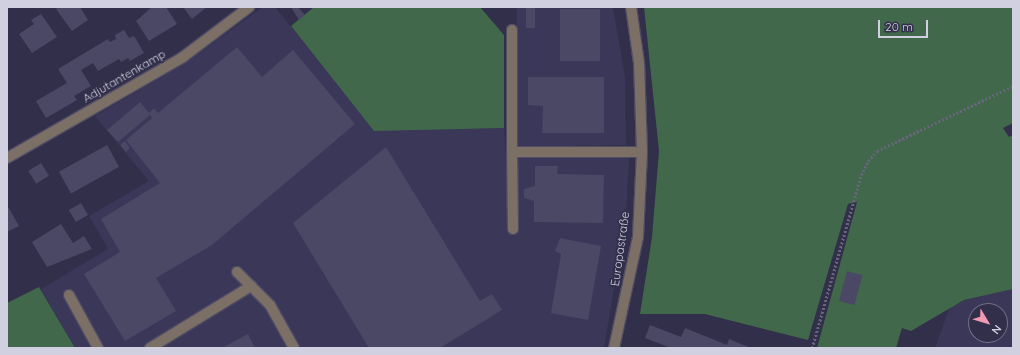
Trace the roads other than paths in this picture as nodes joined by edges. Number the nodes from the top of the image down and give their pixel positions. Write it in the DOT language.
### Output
graph roads {
  1 [pos="248,7"];
  2 [pos="631,7"];
  3 [pos="512,30"];
  4 [pos="512,152"];
  5 [pos="642,152"];
  6 [pos="7,158"];
  7 [pos="512,229"];
  8 [pos="237,272"];
  9 [pos="251,286"];
  10 [pos="69,295"];
  11 [pos="98,348"];
  12 [pos="150,348"];
  13 [pos="294,348"];
  14 [pos="614,348"];
  1 -- 6 [label="street, Adjutantenkamp"];
  2 -- 5 [label="street, Europastraße"];
  3 -- 4 [label="street"];
  4 -- 5 [label="street"];
  4 -- 7 [label="street"];
  5 -- 14 [label="street, Europastraße"];
  8 -- 9 [label="street"];
  9 -- 12 [label="street"];
  9 -- 13 [label="street"];
  10 -- 11 [label="street"];
}
